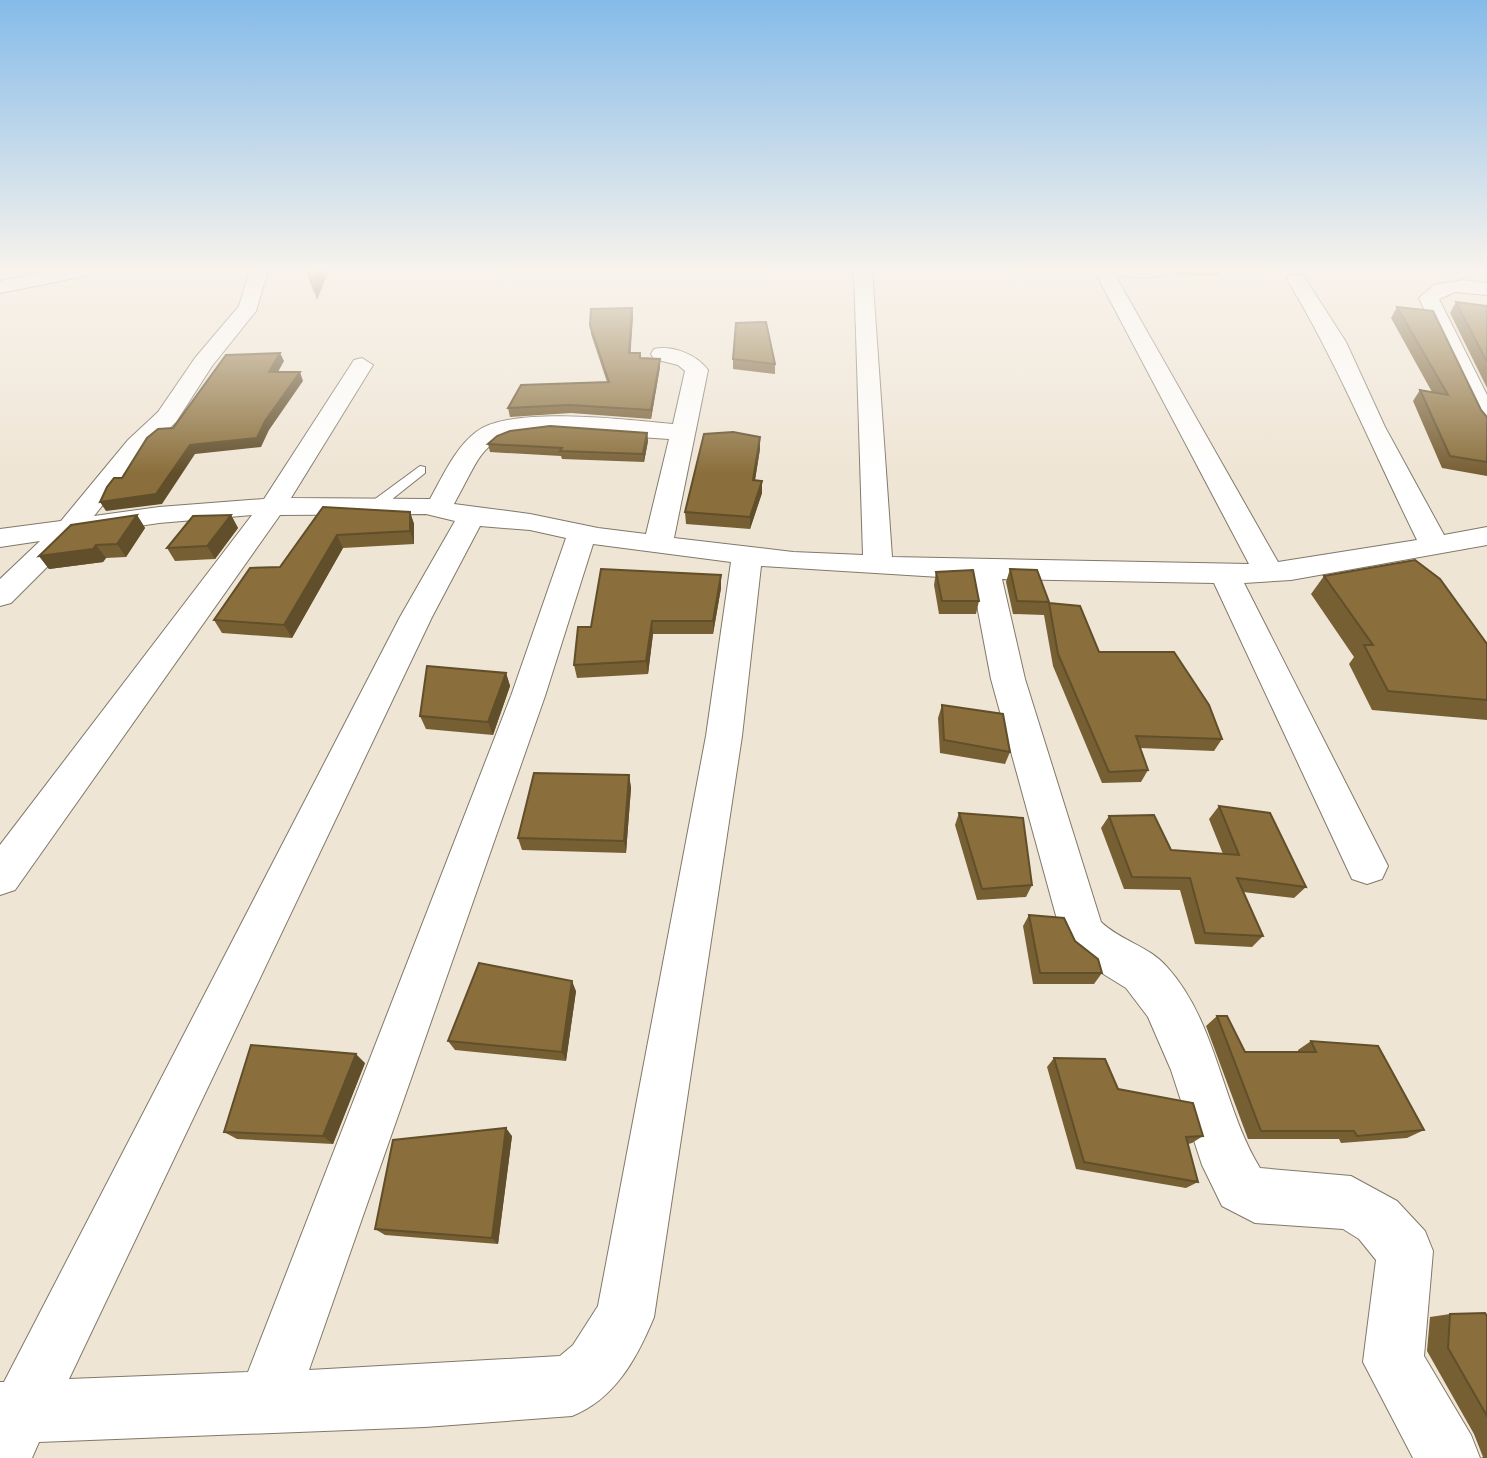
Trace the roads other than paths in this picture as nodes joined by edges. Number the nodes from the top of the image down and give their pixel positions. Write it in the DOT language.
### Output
graph roads {
  1 [pos="224,338"];
  2 [pos="866,338"];
  3 [pos="1140,338"];
  4 [pos="1333,338"];
  5 [pos="1448,338"];
  6 [pos="662,354"];
  7 [pos="362,365"];
  8 [pos="1487,420"];
  9 [pos="684,433"];
  10 [pos="420,470"];
  11 [pos="376,505"];
  12 [pos="272,507"];
  13 [pos="455,512"];
  14 [pos="68,530"];
  15 [pos="582,533"];
  16 [pos="1487,536"];
  17 [pos="0,538"];
  18 [pos="1434,544"];
  19 [pos="658,545"];
  20 [pos="747,557"];
  21 [pos="878,565"];
  22 [pos="985,569"];
  23 [pos="1268,572"];
  24 [pos="1224,573"];
  25 [pos="0,596"];
  26 [pos="1367,866"];
  27 [pos="0,877"];
  28 [pos="267,1402"];
  29 [pos="7,1426"];
  30 [pos="1448,1458"];
  1 -- 14 [label="street"];
  2 -- 21 [label="street"];
  3 -- 23 [label="street"];
  4 -- 18 [label="street"];
  5 -- 8 [label="street"];
  6 -- 9 [label="street"];
  7 -- 12 [label="street"];
  9 -- 13 [label="street"];
  9 -- 19 [label="street"];
  10 -- 11 [label="lane"];
  11 -- 12 [label="street"];
  11 -- 13 [label="street"];
  12 -- 14 [label="street"];
  12 -- 27 [label="street"];
  13 -- 15 [label="street"];
  13 -- 29 [label="street"];
  14 -- 17 [label="street"];
  14 -- 25 [label="street"];
  15 -- 19 [label="street"];
  15 -- 28 [label="street"];
  16 -- 18 [label="street"];
  18 -- 23 [label="street"];
  19 -- 20 [label="street"];
  20 -- 21 [label="street"];
  20 -- 28 [label="street"];
  21 -- 22 [label="street"];
  22 -- 24 [label="street"];
  22 -- 30 [label="street"];
  23 -- 24 [label="street"];
  24 -- 26 [label="street"];
  28 -- 29 [label="street"];
}
